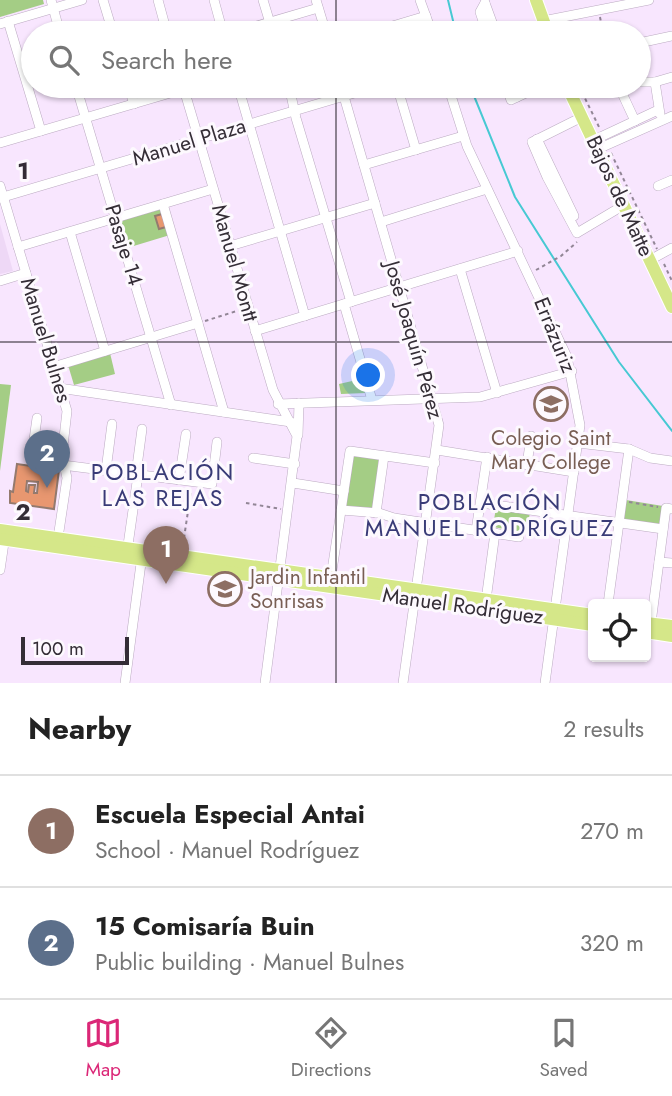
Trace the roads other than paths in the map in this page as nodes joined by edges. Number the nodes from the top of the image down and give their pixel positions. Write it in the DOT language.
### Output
graph roads {
  1 [pos="82,0"];
  2 [pos="103,0"];
  3 [pos="158,0"];
  4 [pos="214,0"];
  5 [pos="263,0"];
  6 [pos="420,0"];
  7 [pos="536,0"];
  8 [pos="649,0"];
  9 [pos="489,1"];
  10 [pos="317,2"];
  11 [pos="52,4"];
  12 [pos="426,16"];
  13 [pos="57,21"];
  14 [pos="109,21"];
  15 [pos="164,21"];
  16 [pos="220,21"];
  17 [pos="270,21"];
  18 [pos="272,21"];
  19 [pos="323,21"];
  20 [pos="409,21"];
  21 [pos="428,21"];
  22 [pos="484,21"];
  23 [pos="493,21"];
  24 [pos="543,21"];
  25 [pos="563,21"];
  26 [pos="4,23"];
  27 [pos="672,37"];
  28 [pos="651,41"];
  29 [pos="21,73"];
  30 [pos="672,77"];
  31 [pos="651,82"];
  32 [pos="655,82"];
  33 [pos="30,98"];
  34 [pos="80,98"];
  35 [pos="132,98"];
  36 [pos="151,98"];
  37 [pos="186,98"];
  38 [pos="241,98"];
  39 [pos="292,98"];
  40 [pos="325,98"];
  41 [pos="345,98"];
  42 [pos="400,98"];
  43 [pos="452,98"];
  44 [pos="573,98"];
  45 [pos="624,98"];
  46 [pos="134,104"];
  47 [pos="295,110"];
  48 [pos="660,114"];
  49 [pos="672,116"];
  50 [pos="582,117"];
  51 [pos="86,118"];
  52 [pos="635,121"];
  53 [pos="249,124"];
  54 [pos="41,131"];
  55 [pos="463,136"];
  56 [pos="199,139"];
  57 [pos="0,143"];
  58 [pos="600,143"];
  59 [pos="415,150"];
  60 [pos="364,165"];
  61 [pos="101,168"];
  62 [pos="672,180"];
  63 [pos="0,186"];
  64 [pos="658,187"];
  65 [pos="213,188"];
  66 [pos="487,189"];
  67 [pos="2,197"];
  68 [pos="375,203"];
  69 [pos="163,204"];
  70 [pos="624,205"];
  71 [pos="116,218"];
  72 [pos="326,218"];
  73 [pos="381,222"];
  74 [pos="281,231"];
  75 [pos="70,232"];
  76 [pos="230,246"];
  77 [pos="18,247"];
  78 [pos="672,248"];
  79 [pos="518,251"];
  80 [pos="655,257"];
  81 [pos="460,269"];
  82 [pos="26,273"];
  83 [pos="0,281"];
  84 [pos="400,287"];
  85 [pos="347,303"];
  86 [pos="672,307"];
  87 [pos="305,316"];
  88 [pos="198,323"];
  89 [pos="255,331"];
  90 [pos="151,337"];
  91 [pos="105,351"];
  92 [pos="53,367"];
  93 [pos="572,371"];
  94 [pos="59,388"];
  95 [pos="497,393"];
  96 [pos="432,398"];
  97 [pos="372,400"];
  98 [pos="299,403"];
  99 [pos="278,404"];
  100 [pos="171,405"];
  101 [pos="224,412"];
  102 [pos="37,418"];
  103 [pos="290,422"];
  104 [pos="112,424"];
  105 [pos="142,429"];
  106 [pos="186,434"];
  107 [pos="297,436"];
  108 [pos="531,436"];
  109 [pos="217,442"];
  110 [pos="578,443"];
  111 [pos="629,449"];
  112 [pos="437,450"];
  113 [pos="384,456"];
  114 [pos="487,457"];
  115 [pos="253,458"];
  116 [pos="672,461"];
  117 [pos="435,463"];
  118 [pos="295,464"];
  119 [pos="65,465"];
  120 [pos="527,465"];
  121 [pos="106,470"];
  122 [pos="574,472"];
  123 [pos="137,474"];
  124 [pos="179,480"];
  125 [pos="293,483"];
  126 [pos="344,491"];
  127 [pos="481,503"];
  128 [pos="669,508"];
  129 [pos="341,510"];
  130 [pos="376,513"];
  131 [pos="569,515"];
  132 [pos="619,522"];
  133 [pos="426,523"];
  134 [pos="663,528"];
  135 [pos="477,531"];
  136 [pos="495,533"];
  137 [pos="2,535"];
  138 [pos="519,537"];
  139 [pos="58,538"];
  140 [pos="127,553"];
  141 [pos="142,555"];
  142 [pos="659,562"];
  143 [pos="672,564"];
  144 [pos="0,570"];
  145 [pos="280,575"];
  146 [pos="331,577"];
  147 [pos="416,594"];
  148 [pos="609,599"];
  149 [pos="486,600"];
  150 [pos="651,609"];
  151 [pos="555,614"];
  152 [pos="588,615"];
  153 [pos="588,624"];
  154 [pos="651,626"];
  155 [pos="672,626"];
  156 [pos="651,627"];
  157 [pos="672,636"];
  158 [pos="125,683"];
  159 [pos="265,683"];
  160 [pos="403,683"];
  161 [pos="545,683"];
  1 -- 11 [label="street"];
  2 -- 14 [label="street"];
  3 -- 15 [label="street"];
  4 -- 16 [label="street"];
  5 -- 17 [label="street"];
  6 -- 12 [label="street"];
  7 -- 24 [label="main road"];
  8 -- 25 [label="street"];
  9 -- 22 [label="street"];
  9 -- 23 [label="street"];
  10 -- 18 [label="street"];
  10 -- 19 [label="street"];
  11 -- 13 [label="street"];
  11 -- 26 [label="street"];
  12 -- 20 [label="street"];
  12 -- 21 [label="street"];
  26 -- 29 [label="street"];
  27 -- 28 [label="street"];
  30 -- 32 [label="street"];
  31 -- 32 [label="street"];
  32 -- 48 [label="street"];
  33 -- 54 [label="street"];
  34 -- 51 [label="street, Pasaje 14"];
  35 -- 46 [label="street"];
  36 -- 46 [label="street"];
  37 -- 56 [label="street, Manuel Montt"];
  38 -- 53 [label="street"];
  39 -- 47 [label="street"];
  40 -- 47 [label="street, Manuel Plaza"];
  41 -- 60 [label="street, José Joaquín Pérez"];
  42 -- 59 [label="street"];
  43 -- 55 [label="street, Errázuriz"];
  44 -- 50 [label="main road, Bajos de Matte"];
  45 -- 52 [label="street"];
  46 -- 51 [label="street"];
  47 -- 53 [label="street, Manuel Plaza"];
  47 -- 72 [label="street"];
  48 -- 49 [label="street"];
  48 -- 52 [label="street"];
  48 -- 58 [label="street"];
  50 -- 58 [label="main road, Bajos de Matte"];
  50 -- 70 [label="street"];
  51 -- 54 [label="street"];
  51 -- 61 [label="street, Pasaje 14"];
  52 -- 58 [label="street"];
  53 -- 56 [label="street, Manuel Plaza"];
  53 -- 74 [label="street"];
  54 -- 57 [label="street"];
  55 -- 59 [label="street"];
  55 -- 66 [label="street, Errázuriz"];
  56 -- 61 [label="street, Manuel Plaza"];
  56 -- 65 [label="street, Manuel Montt"];
  58 -- 70 [label="main road, Bajos de Matte"];
  59 -- 60 [label="street"];
  60 -- 68 [label="street, José Joaquín Pérez"];
  61 -- 67 [label="street, Manuel Plaza"];
  61 -- 71 [label="street, Pasaje 14"];
  62 -- 64 [label="street"];
  63 -- 67 [label="street, Manuel Bulnes"];
  65 -- 69 [label="street"];
  65 -- 76 [label="street, Manuel Montt"];
  66 -- 73 [label="street"];
  66 -- 79 [label="street, Errázuriz"];
  67 -- 77 [label="street, Manuel Bulnes"];
  68 -- 72 [label="street"];
  68 -- 73 [label="street, José Joaquín Pérez"];
  69 -- 71 [label="street"];
  69 -- 88 [label="street"];
  70 -- 80 [label="main road, Bajos de Matte"];
  71 -- 75 [label="street"];
  71 -- 90 [label="street, Pasaje 14"];
  72 -- 74 [label="street"];
  72 -- 85 [label="street"];
  73 -- 84 [label="street, José Joaquín Pérez"];
  74 -- 76 [label="street"];
  74 -- 87 [label="street"];
  75 -- 77 [label="street"];
  75 -- 91 [label="street"];
  76 -- 89 [label="street, Manuel Montt"];
  77 -- 82 [label="street, Manuel Bulnes"];
  78 -- 80 [label="street"];
  79 -- 81 [label="street"];
  79 -- 93 [label="street, Errázuriz"];
  80 -- 86 [label="main road, Bajos de Matte"];
  81 -- 84 [label="street"];
  81 -- 95 [label="street"];
  82 -- 83 [label="street"];
  82 -- 92 [label="street, Manuel Bulnes"];
  84 -- 85 [label="street"];
  84 -- 96 [label="street, José Joaquín Pérez"];
  85 -- 87 [label="street"];
  85 -- 97 [label="street"];
  87 -- 89 [label="street"];
  88 -- 90 [label="street"];
  88 -- 101 [label="street"];
  89 -- 99 [label="street, Manuel Montt"];
  90 -- 91 [label="street"];
  90 -- 100 [label="street, Pasaje 14"];
  91 -- 92 [label="street"];
  92 -- 94 [label="street, Manuel Bulnes"];
  93 -- 95 [label="street"];
  93 -- 110 [label="street, Errázuriz"];
  94 -- 100 [label="street"];
  94 -- 119 [label="street, Manuel Bulnes"];
  95 -- 96 [label="street"];
  96 -- 97 [label="street"];
  96 -- 112 [label="street, José Joaquín Pérez"];
  97 -- 98 [label="street"];
  98 -- 99 [label="street"];
  98 -- 107 [label="street"];
  99 -- 103 [label="street, Manuel Montt"];
  100 -- 101 [label="street"];
  101 -- 103 [label="street"];
  102 -- 119 [label="street"];
  103 -- 107 [label="street, Manuel Montt"];
  104 -- 121 [label="street"];
  105 -- 123 [label="street"];
  106 -- 124 [label="street"];
  107 -- 118 [label="street"];
  108 -- 120 [label="street"];
  109 -- 124 [label="street"];
  110 -- 111 [label="street"];
  110 -- 122 [label="street, Errázuriz"];
  111 -- 116 [label="street"];
  111 -- 132 [label="street"];
  112 -- 114 [label="street"];
  112 -- 117 [label="street, José Joaquín Pérez"];
  113 -- 117 [label="street"];
  113 -- 126 [label="street"];
  113 -- 130 [label="street"];
  114 -- 120 [label="street"];
  114 -- 127 [label="street"];
  115 -- 118 [label="street"];
  117 -- 133 [label="street, José Joaquín Pérez"];
  118 -- 125 [label="street"];
  119 -- 121 [label="street"];
  119 -- 139 [label="street, Manuel Bulnes"];
  120 -- 122 [label="street"];
  121 -- 123 [label="street"];
  122 -- 131 [label="street, Errázuriz"];
  123 -- 124 [label="street"];
  123 -- 140 [label="street"];
  125 -- 126 [label="street"];
  125 -- 145 [label="street"];
  126 -- 129 [label="street"];
  127 -- 131 [label="street"];
  127 -- 135 [label="street"];
  128 -- 134 [label="street"];
  129 -- 130 [label="street"];
  129 -- 146 [label="street"];
  130 -- 133 [label="street"];
  131 -- 132 [label="street"];
  131 -- 151 [label="street, Errázuriz"];
  132 -- 134 [label="street"];
  132 -- 148 [label="street"];
  133 -- 135 [label="street"];
  133 -- 147 [label="street, José Joaquín Pérez"];
  134 -- 142 [label="street"];
  135 -- 136 [label="street"];
  136 -- 138 [label="street"];
  136 -- 149 [label="street"];
  137 -- 139 [label="main road, Manuel Rodríguez"];
  137 -- 140 [label="main road, Manuel Rodríguez"];
  137 -- 144 [label="street"];
  139 -- 140 [label="main road, Manuel Rodríguez"];
  140 -- 141 [label="main road, Manuel Rodríguez"];
  141 -- 145 [label="main road, Manuel Rodríguez"];
  141 -- 158 [label="street"];
  142 -- 143 [label="street"];
  142 -- 150 [label="street"];
  145 -- 146 [label="main road, Manuel Rodríguez"];
  145 -- 147 [label="main road, Manuel Rodríguez"];
  145 -- 159 [label="street"];
  146 -- 147 [label="main road, Manuel Rodríguez"];
  147 -- 149 [label="main road, Manuel Rodríguez"];
  147 -- 151 [label="main road, Manuel Rodríguez"];
  147 -- 160 [label="street, José Joaquín Pérez"];
  149 -- 151 [label="main road, Manuel Rodríguez"];
  151 -- 152 [label="main road, Manuel Rodríguez"];
  151 -- 153 [label="main road, Manuel Rodríguez"];
  151 -- 161 [label="street, Errázuriz"];
  154 -- 155 [label="main road"];
  156 -- 157 [label="main road"];
}
